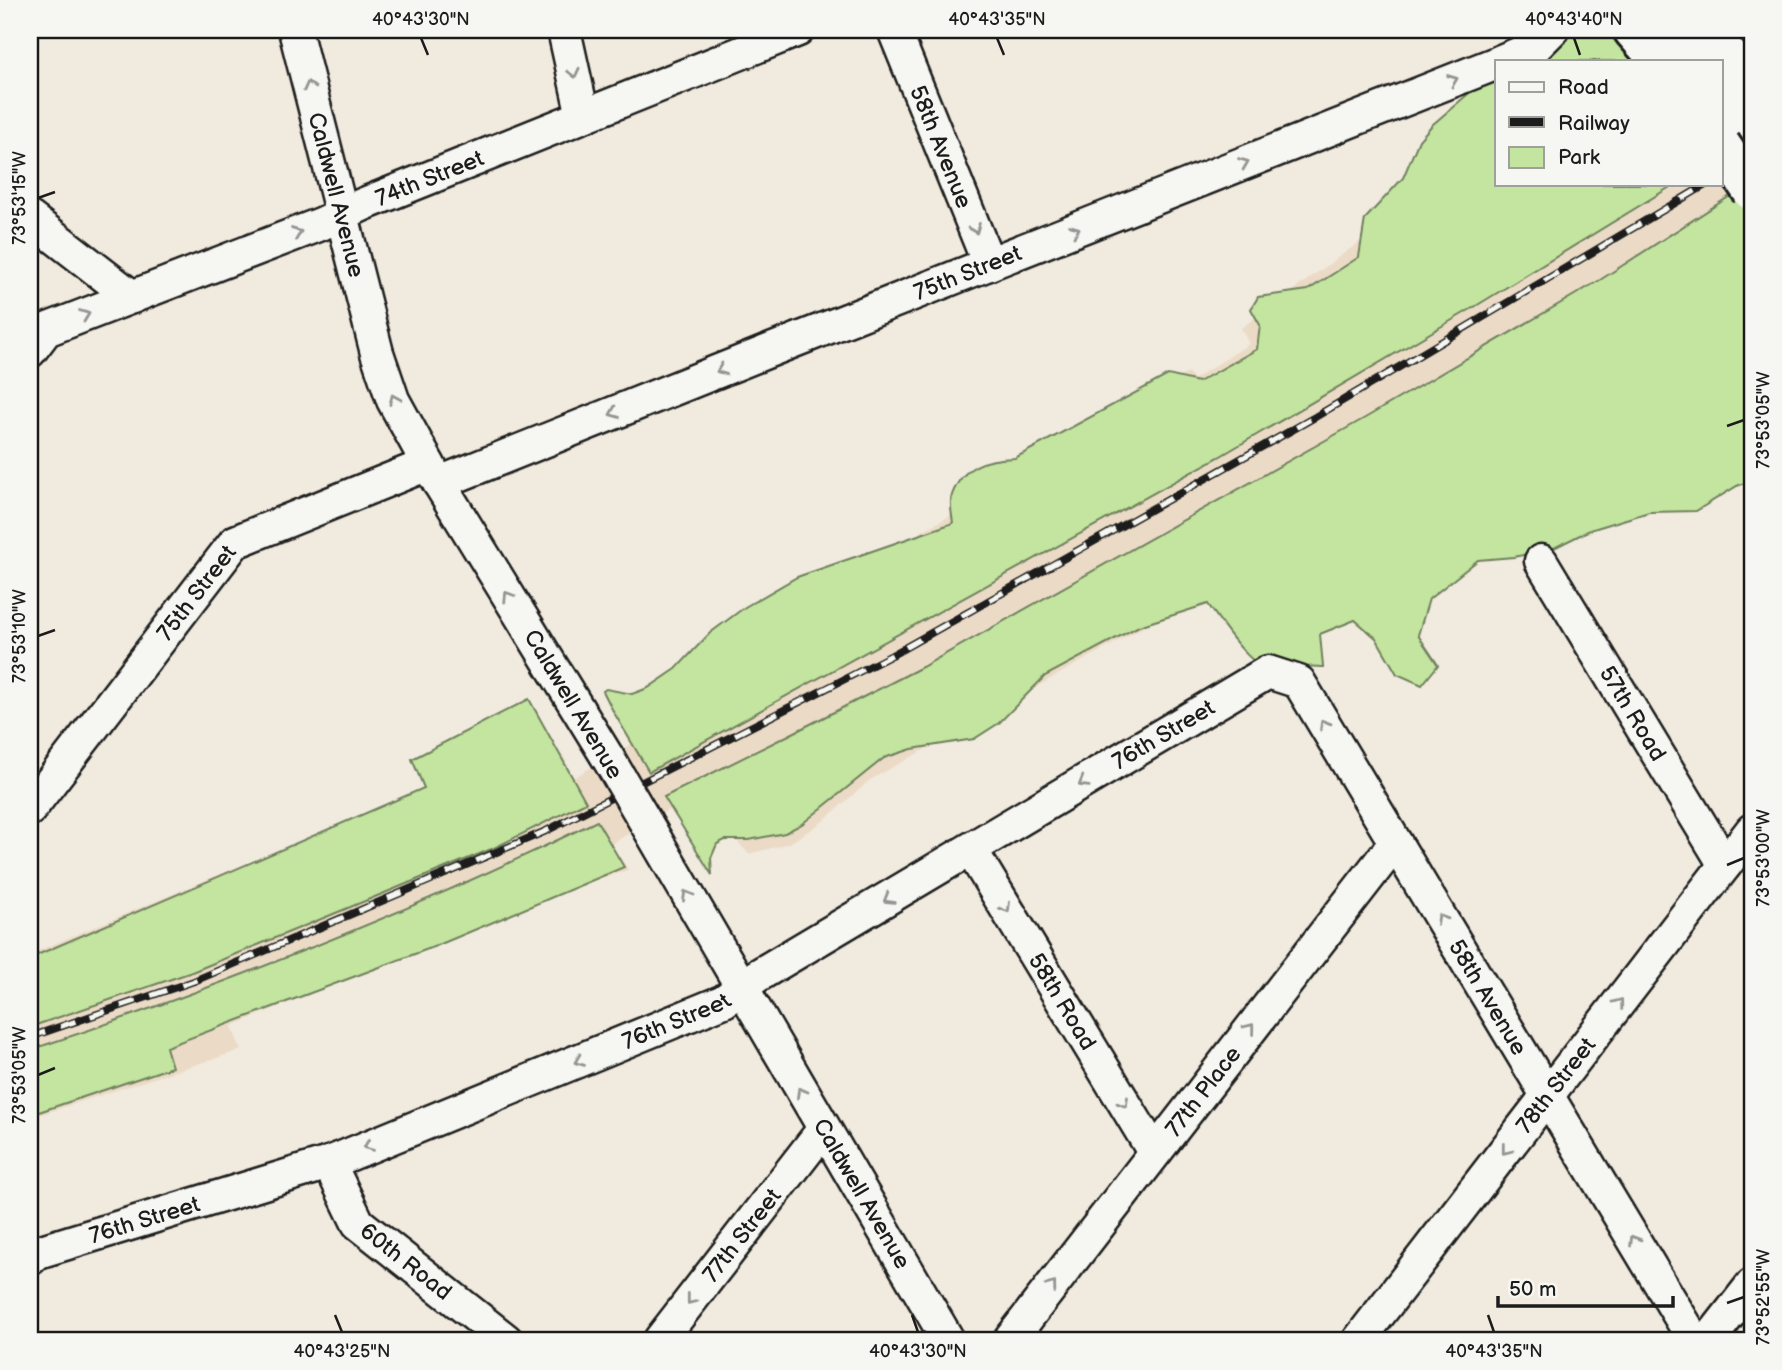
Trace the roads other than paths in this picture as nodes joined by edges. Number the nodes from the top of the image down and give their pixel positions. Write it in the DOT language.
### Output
graph roads {
  1 [pos="295,30"];
  2 [pos="564,30"];
  3 [pos="798,30"];
  4 [pos="894,30"];
  5 [pos="1552,30"];
  6 [pos="1674,44"];
  7 [pos="1507,59"];
  8 [pos="1703,60"];
  9 [pos="1495,64"];
  10 [pos="1722,70"];
  11 [pos="1752,87"];
  12 [pos="1722,91"];
  13 [pos="583,116"];
  14 [pos="1752,135"];
  15 [pos="1722,146"];
  16 [pos="1752,191"];
  17 [pos="341,214"];
  18 [pos="30,218"];
  19 [pos="989,264"];
  20 [pos="132,297"];
  21 [pos="30,351"];
  22 [pos="434,474"];
  23 [pos="1541,561"];
  24 [pos="1268,672"];
  25 [pos="30,809"];
  26 [pos="1752,830"];
  27 [pos="1395,843"];
  28 [pos="971,850"];
  29 [pos="1725,865"];
  30 [pos="741,988"];
  31 [pos="1548,1096"];
  32 [pos="823,1130"];
  33 [pos="1154,1152"];
  34 [pos="329,1163"];
  35 [pos="30,1259"];
  36 [pos="1752,1285"];
  37 [pos="506,1340"];
  38 [pos="660,1340"];
  39 [pos="948,1340"];
  40 [pos="1010,1340"];
  41 [pos="1359,1340"];
  42 [pos="1694,1340"];
  43 [pos="1709,1340"];
  17 -- 1 [label="street, Caldwell Avenue, one-way"];
  2 -- 13 [label="street, one-way"];
  3 -- 13 [label="street, 74th Street"];
  4 -- 19 [label="street, 58th Avenue, one-way"];
  5 -- 7 [label="street, 75th Street"];
  6 -- 8 [label="highway"];
  19 -- 9 [label="street, 75th Street, one-way"];
  10 -- 11 [label="highway"];
  12 -- 14 [label="highway"];
  13 -- 17 [label="street, 74th Street"];
  15 -- 16 [label="highway, bridge"];
  20 -- 17 [label="street, 74th Street, one-way"];
  22 -- 17 [label="street, Caldwell Avenue, one-way"];
  18 -- 20 [label="street"];
  19 -- 22 [label="street, 75th Street, one-way"];
  21 -- 20 [label="street, 74th Street, one-way"];
  22 -- 25 [label="street, 75th Street"];
  30 -- 22 [label="street, Caldwell Avenue, one-way, bridge"];
  23 -- 29 [label="street, 57th Road"];
  27 -- 24 [label="street, 58th Avenue, one-way"];
  24 -- 28 [label="street, 76th Street, one-way"];
  26 -- 29 [label="street, 78th Street"];
  31 -- 27 [label="street, 58th Avenue, one-way"];
  33 -- 27 [label="street, 77th Place, one-way"];
  28 -- 30 [label="street, 76th Street, one-way"];
  28 -- 33 [label="street, 58th Road, one-way"];
  31 -- 29 [label="street, 78th Street, one-way"];
  32 -- 30 [label="street, Caldwell Avenue, one-way"];
  30 -- 34 [label="street, 76th Street, one-way"];
  31 -- 41 [label="street, 78th Street, one-way"];
  42 -- 31 [label="street, 58th Avenue, one-way"];
  32 -- 38 [label="street, 77th Street, one-way"];
  32 -- 39 [label="street, Caldwell Avenue"];
  40 -- 33 [label="street, 77th Place, one-way"];
  34 -- 35 [label="street, 76th Street"];
  34 -- 37 [label="street, 60th Road"];
  36 -- 43 [label="street"];
}
